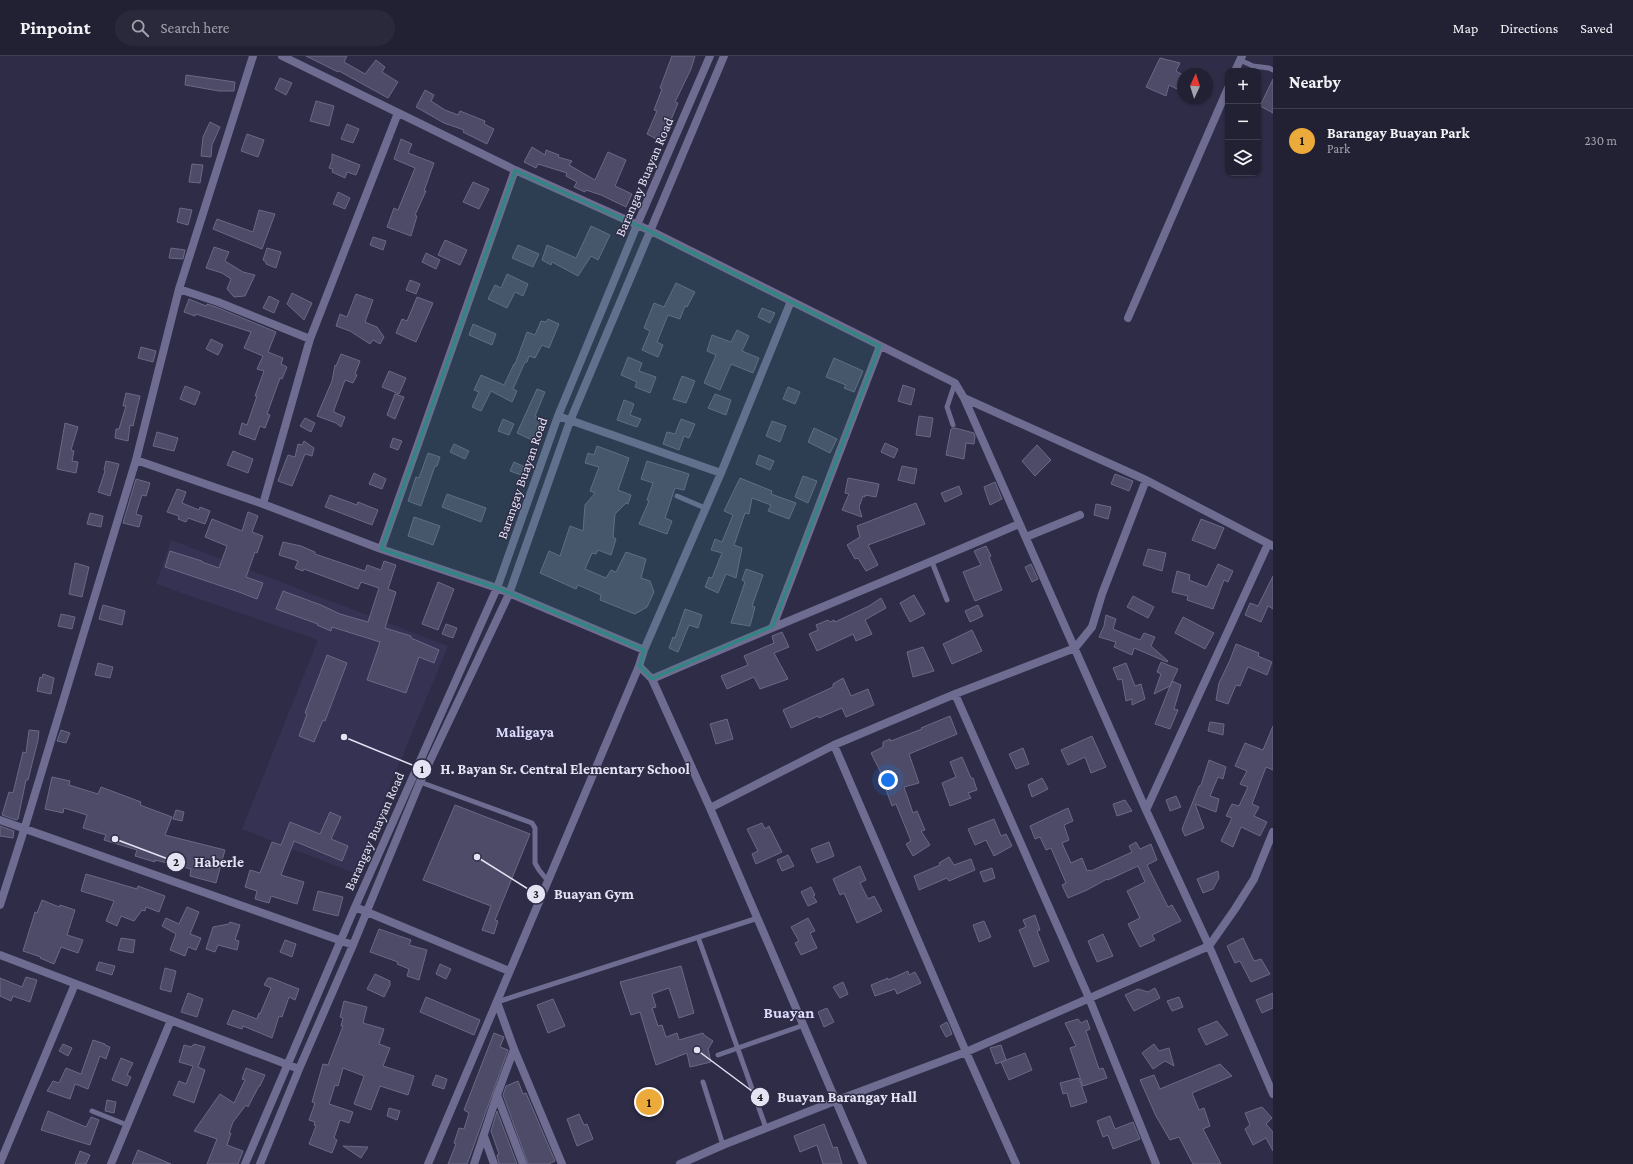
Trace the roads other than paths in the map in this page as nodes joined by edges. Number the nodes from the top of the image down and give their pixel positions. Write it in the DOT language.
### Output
graph roads {
  1 [pos="253,56"];
  2 [pos="282,56"];
  3 [pos="710,56"];
  4 [pos="724,56"];
  5 [pos="1241,58"];
  6 [pos="1236,68"];
  7 [pos="1273,70"];
  8 [pos="1225,95"];
  9 [pos="398,113"];
  10 [pos="515,170"];
  11 [pos="637,225"];
  12 [pos="651,232"];
  13 [pos="179,289"];
  14 [pos="791,301"];
  15 [pos="1128,318"];
  16 [pos="310,339"];
  17 [pos="880,346"];
  18 [pos="956,383"];
  19 [pos="964,398"];
  20 [pos="558,416"];
  21 [pos="570,421"];
  22 [pos="953,425"];
  23 [pos="136,460"];
  24 [pos="721,473"];
  25 [pos="1146,480"];
  26 [pos="677,496"];
  27 [pos="263,504"];
  28 [pos="705,508"];
  29 [pos="1080,515"];
  30 [pos="521,518"];
  31 [pos="534,522"];
  32 [pos="1019,524"];
  33 [pos="1026,537"];
  34 [pos="1271,545"];
  35 [pos="380,549"];
  36 [pos="932,562"];
  37 [pos="497,588"];
  38 [pos="509,594"];
  39 [pos="947,600"];
  40 [pos="773,626"];
  41 [pos="1075,648"];
  42 [pos="644,650"];
  43 [pos="639,666"];
  44 [pos="652,679"];
  45 [pos="955,694"];
  46 [pos="834,745"];
  47 [pos="420,782"];
  48 [pos="710,808"];
  49 [pos="1146,810"];
  50 [pos="0,820"];
  51 [pos="24,830"];
  52 [pos="1273,832"];
  53 [pos="548,881"];
  54 [pos="0,905"];
  55 [pos="355,907"];
  56 [pos="367,911"];
  57 [pos="758,918"];
  58 [pos="698,937"];
  59 [pos="341,941"];
  60 [pos="353,945"];
  61 [pos="1208,946"];
  62 [pos="0,955"];
  63 [pos="509,971"];
  64 [pos="75,984"];
  65 [pos="1089,998"];
  66 [pos="497,1002"];
  67 [pos="171,1020"];
  68 [pos="804,1025"];
  69 [pos="738,1048"];
  70 [pos="514,1049"];
  71 [pos="966,1052"];
  72 [pos="718,1054"];
  73 [pos="287,1065"];
  74 [pos="299,1069"];
  75 [pos="703,1082"];
  76 [pos="1273,1094"];
  77 [pos="497,1095"];
  78 [pos="835,1101"];
  79 [pos="92,1111"];
  80 [pos="126,1125"];
  81 [pos="766,1128"];
  82 [pos="484,1136"];
  83 [pos="723,1145"];
  84 [pos="0,1163"];
  85 [pos="111,1164"];
  86 [pos="245,1164"];
  87 [pos="260,1164"];
  88 [pos="428,1164"];
  89 [pos="474,1164"];
  90 [pos="494,1164"];
  91 [pos="523,1164"];
  92 [pos="562,1164"];
  93 [pos="680,1164"];
  94 [pos="863,1164"];
  95 [pos="1016,1164"];
  96 [pos="1156,1164"];
  1 -- 13 [label="street"];
  2 -- 9 [label="street"];
  3 -- 11 [label="street, Barangay Buayan Road"];
  4 -- 12 [label="street"];
  5 -- 6 [label="street"];
  5 -- 7 [label="lane"];
  8 -- 15 [label="street"];
  9 -- 10 [label="street"];
  9 -- 16 [label="street"];
  10 -- 11 [label="street"];
  10 -- 35 [label="street"];
  11 -- 12 [label="street"];
  11 -- 20 [label="street, Barangay Buayan Road"];
  12 -- 14 [label="street"];
  12 -- 21 [label="street"];
  13 -- 16 [label="street"];
  13 -- 23 [label="street"];
  14 -- 17 [label="street"];
  14 -- 24 [label="street"];
  16 -- 27 [label="street"];
  17 -- 18 [label="street"];
  17 -- 40 [label="street"];
  18 -- 19 [label="street"];
  18 -- 22 [label="lane"];
  19 -- 25 [label="street"];
  19 -- 32 [label="street"];
  20 -- 21 [label="street"];
  20 -- 30 [label="street, Barangay Buayan Road"];
  21 -- 24 [label="street"];
  21 -- 31 [label="street"];
  23 -- 27 [label="street"];
  23 -- 51 [label="street"];
  24 -- 28 [label="street"];
  25 -- 34 [label="street"];
  25 -- 41 [label="street"];
  26 -- 28 [label="lane"];
  27 -- 35 [label="street"];
  28 -- 42 [label="street"];
  29 -- 33 [label="street"];
  30 -- 31 [label="street"];
  30 -- 37 [label="street, Barangay Buayan Road"];
  31 -- 38 [label="street"];
  32 -- 33 [label="street"];
  32 -- 36 [label="street"];
  33 -- 41 [label="street"];
  34 -- 49 [label="street"];
  35 -- 37 [label="street"];
  36 -- 39 [label="lane"];
  36 -- 40 [label="street"];
  37 -- 38 [label="street"];
  37 -- 55 [label="street, Barangay Buayan Road"];
  38 -- 42 [label="street"];
  38 -- 47 [label="street"];
  40 -- 44 [label="street"];
  41 -- 45 [label="street"];
  41 -- 49 [label="street"];
  42 -- 43 [label="street"];
  43 -- 44 [label="street"];
  43 -- 53 [label="street"];
  44 -- 48 [label="street"];
  45 -- 46 [label="street"];
  45 -- 65 [label="street"];
  46 -- 48 [label="street"];
  46 -- 71 [label="street"];
  47 -- 53 [label="lane"];
  47 -- 56 [label="street"];
  48 -- 57 [label="street"];
  49 -- 61 [label="street"];
  50 -- 51 [label="street"];
  51 -- 54 [label="street"];
  51 -- 59 [label="street"];
  52 -- 61 [label="street"];
  53 -- 63 [label="street"];
  55 -- 56 [label="street"];
  55 -- 59 [label="street, Barangay Buayan Road"];
  56 -- 60 [label="street"];
  56 -- 63 [label="street"];
  57 -- 58 [label="lane"];
  57 -- 68 [label="street"];
  58 -- 66 [label="lane"];
  58 -- 69 [label="lane"];
  59 -- 60 [label="street"];
  59 -- 73 [label="street, Barangay Buayan Road"];
  60 -- 74 [label="street"];
  61 -- 65 [label="street"];
  61 -- 76 [label="street"];
  62 -- 64 [label="street"];
  63 -- 66 [label="street"];
  64 -- 67 [label="street"];
  64 -- 84 [label="street"];
  65 -- 71 [label="street"];
  65 -- 96 [label="street"];
  66 -- 70 [label="street"];
  66 -- 88 [label="street"];
  67 -- 73 [label="street"];
  67 -- 80 [label="street"];
  68 -- 69 [label="lane"];
  68 -- 78 [label="street"];
  69 -- 72 [label="lane"];
  69 -- 81 [label="lane"];
  70 -- 77 [label="street"];
  70 -- 92 [label="street"];
  71 -- 78 [label="street"];
  71 -- 95 [label="street"];
  73 -- 74 [label="street"];
  73 -- 86 [label="street, Barangay Buayan Road"];
  74 -- 87 [label="street"];
  75 -- 83 [label="lane"];
  77 -- 82 [label="street"];
  77 -- 91 [label="street"];
  78 -- 81 [label="street"];
  78 -- 94 [label="street"];
  79 -- 80 [label="lane"];
  80 -- 85 [label="street"];
  81 -- 83 [label="street"];
  82 -- 89 [label="street"];
  82 -- 90 [label="street"];
  83 -- 93 [label="street"];
}
